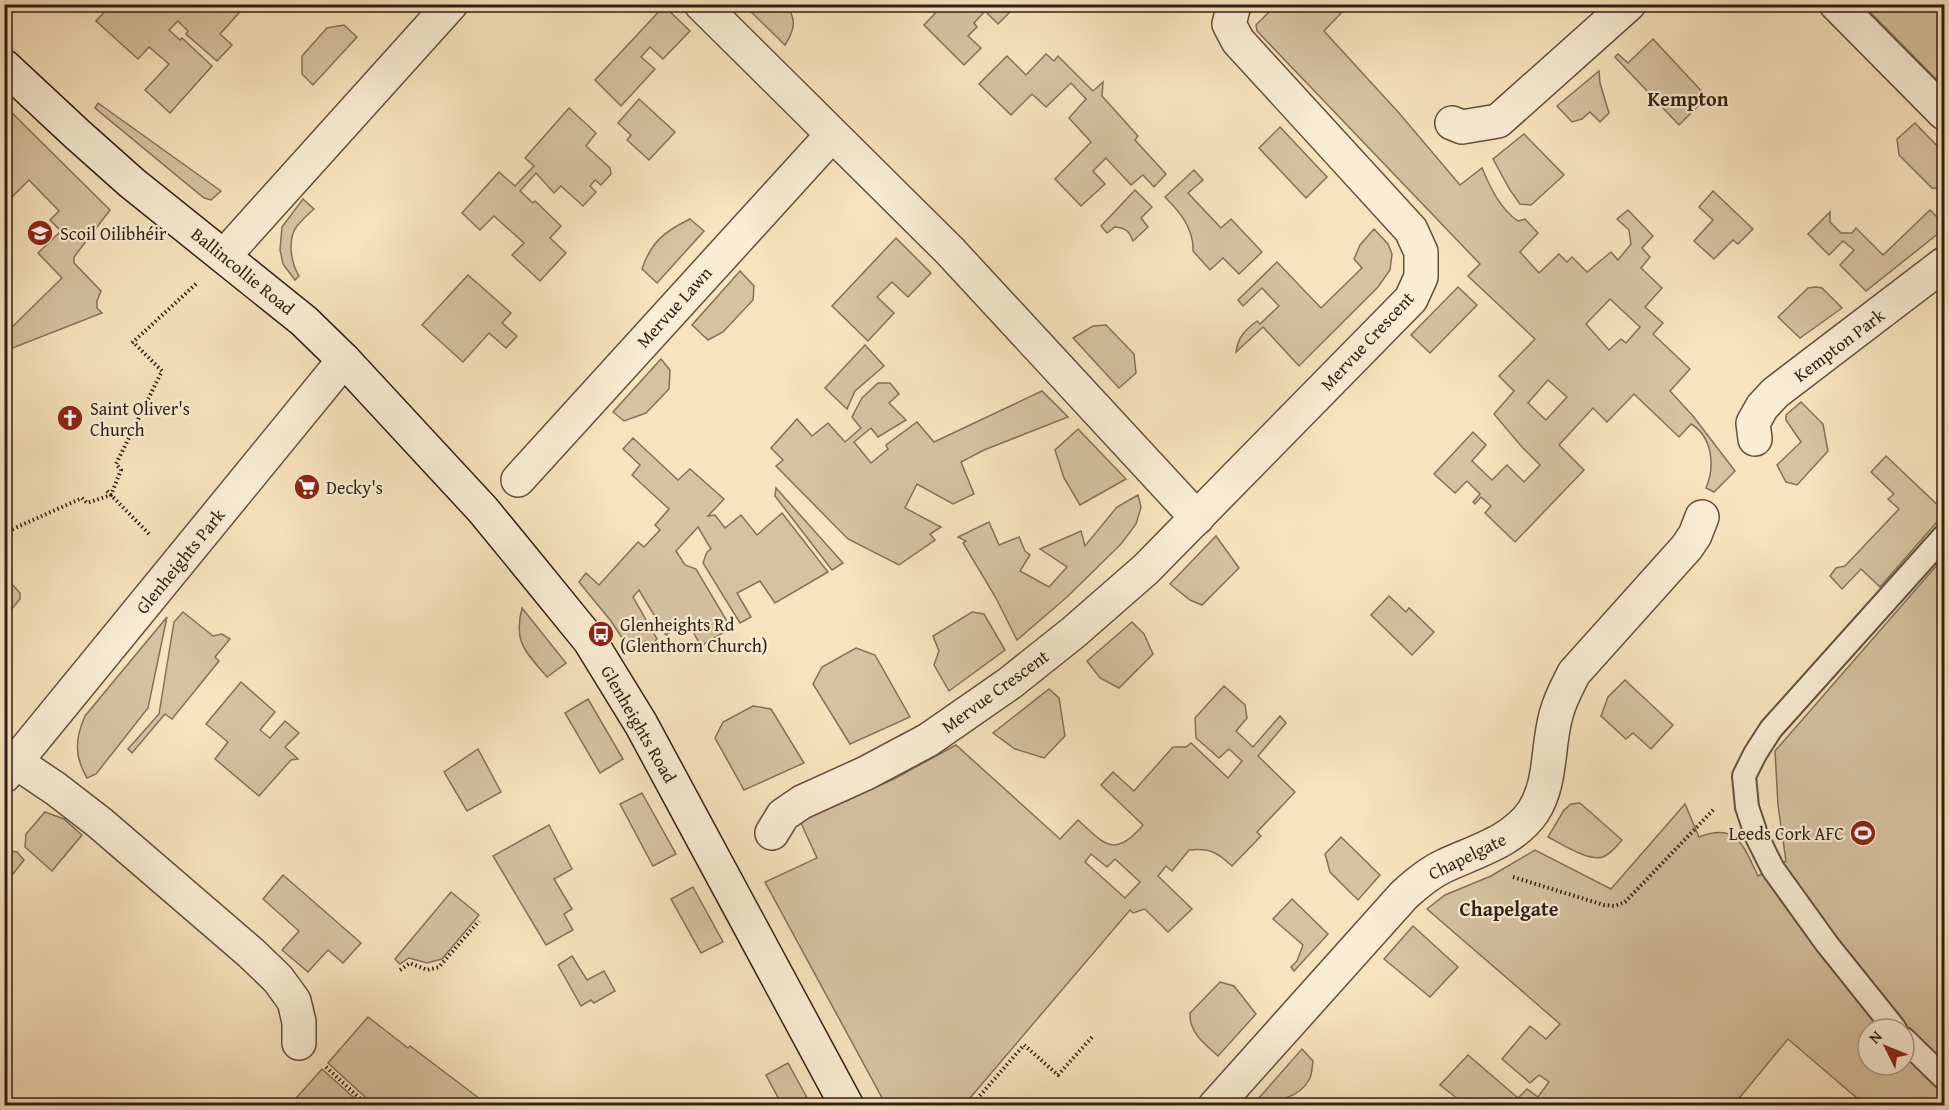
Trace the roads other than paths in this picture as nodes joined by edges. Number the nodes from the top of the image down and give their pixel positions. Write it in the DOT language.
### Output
graph roads {
  1 [pos="451,4"];
  2 [pos="701,4"];
  3 [pos="1629,4"];
  4 [pos="1836,4"];
  5 [pos="1233,9"];
  6 [pos="4,66"];
  7 [pos="1944,113"];
  8 [pos="1452,123"];
  9 [pos="832,135"];
  10 [pos="224,256"];
  11 [pos="1944,264"];
  12 [pos="344,360"];
  13 [pos="1755,440"];
  14 [pos="518,480"];
  15 [pos="1702,517"];
  16 [pos="1197,518"];
  17 [pos="1944,536"];
  18 [pos="8,763"];
  19 [pos="772,833"];
  20 [pos="1885,1017"];
  21 [pos="1916,1051"];
  22 [pos="311,1053"];
  23 [pos="1944,1078"];
  24 [pos="847,1106"];
  25 [pos="1215,1106"];
  1 -- 10 [label="street"];
  2 -- 9 [label="street"];
  3 -- 8 [label="street"];
  4 -- 7 [label="street"];
  5 -- 16 [label="street, Mervue Crescent"];
  6 -- 10 [label="street, Ballincollie Road"];
  9 -- 14 [label="street, Mervue Lawn"];
  9 -- 16 [label="street"];
  10 -- 12 [label="street, Ballincollie Road"];
  11 -- 13 [label="street, Kempton Park"];
  12 -- 18 [label="street, Glenheights Park"];
  12 -- 24 [label="street, Glenheights Road"];
  15 -- 25 [label="street, Chapelgate"];
  16 -- 19 [label="street, Mervue Crescent"];
  17 -- 20 [label="lane"];
  18 -- 22 [label="street, Glenheights Park"];
  21 -- 23 [label="lane"];
}
